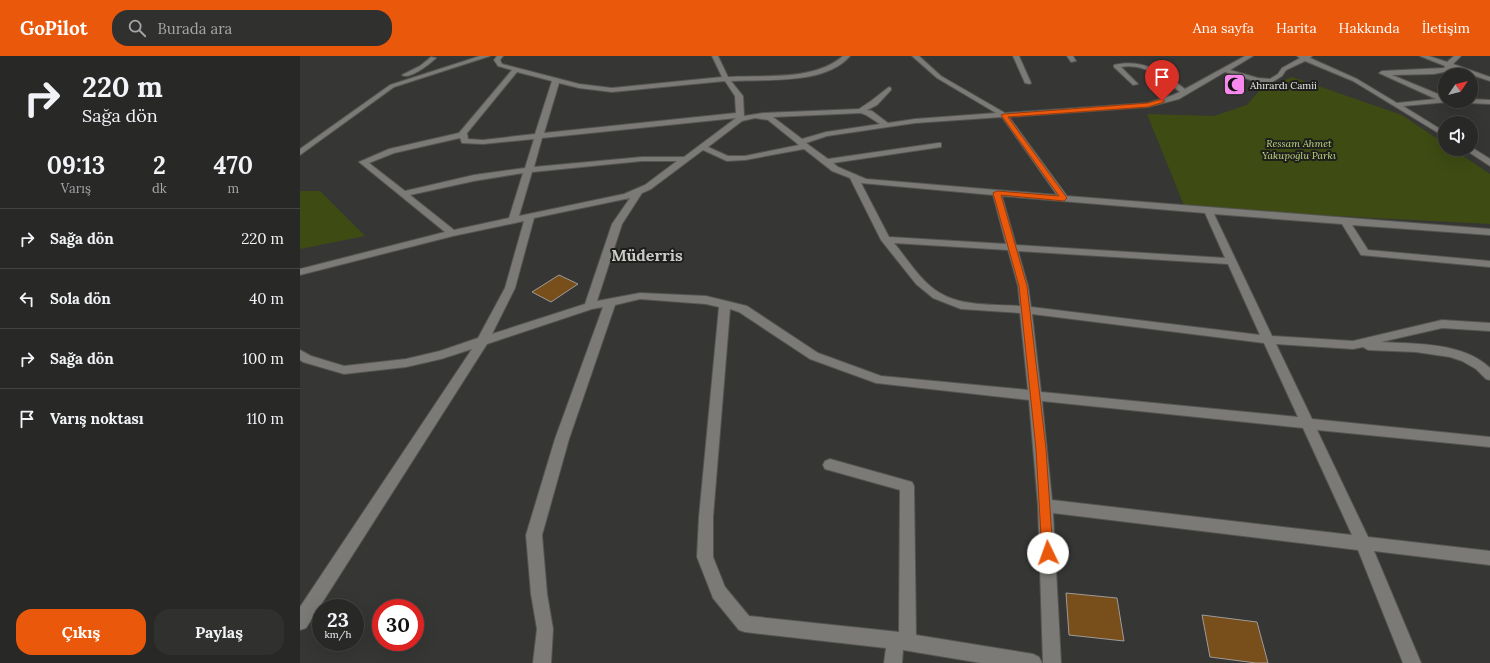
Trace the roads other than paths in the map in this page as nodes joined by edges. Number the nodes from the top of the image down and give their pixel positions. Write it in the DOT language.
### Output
graph roads {
  1 [pos="474,56"];
  2 [pos="487,56"];
  3 [pos="500,56"];
  4 [pos="714,56"];
  5 [pos="847,56"];
  6 [pos="915,56"];
  7 [pos="1016,56"];
  8 [pos="1233,56"];
  9 [pos="1250,56"];
  10 [pos="1423,56"];
  11 [pos="1458,56"];
  12 [pos="1305,57"];
  13 [pos="436,58"];
  14 [pos="452,60"];
  15 [pos="1240,62"];
  16 [pos="1449,64"];
  17 [pos="516,69"];
  18 [pos="1225,70"];
  19 [pos="727,79"];
  20 [pos="1490,79"];
  21 [pos="556,80"];
  22 [pos="1028,83"];
  23 [pos="1136,84"];
  24 [pos="392,86"];
  25 [pos="889,88"];
  26 [pos="1185,92"];
  27 [pos="1478,101"];
  28 [pos="1490,102"];
  29 [pos="1396,105"];
  30 [pos="861,111"];
  31 [pos="1004,115"];
  32 [pos="755,116"];
  33 [pos="740,117"];
  34 [pos="887,125"];
  35 [pos="1438,131"];
  36 [pos="463,135"];
  37 [pos="539,136"];
  38 [pos="803,144"];
  39 [pos="938,146"];
  40 [pos="702,147"];
  41 [pos="300,153"];
  42 [pos="1478,155"];
  43 [pos="686,159"];
  44 [pos="826,162"];
  45 [pos="1490,163"];
  46 [pos="528,170"];
  47 [pos="854,177"];
  48 [pos="639,191"];
  49 [pos="997,193"];
  50 [pos="404,194"];
  51 [pos="1064,198"];
  52 [pos="1208,211"];
  53 [pos="530,216"];
  54 [pos="513,220"];
  55 [pos="1344,221"];
  56 [pos="1490,232"];
  57 [pos="452,233"];
  58 [pos="886,240"];
  59 [pos="1013,249"];
  60 [pos="1232,261"];
  61 [pos="1490,264"];
  62 [pos="300,272"];
  63 [pos="610,302"];
  64 [pos="725,304"];
  65 [pos="590,306"];
  66 [pos="1026,310"];
  67 [pos="1490,327"];
  68 [pos="1269,340"];
  69 [pos="483,341"];
  70 [pos="1353,345"];
  71 [pos="300,354"];
  72 [pos="1490,376"];
  73 [pos="1035,396"];
  74 [pos="1308,423"];
  75 [pos="1490,442"];
  76 [pos="830,465"];
  77 [pos="1045,506"];
  78 [pos="1363,543"];
  79 [pos="1490,558"];
  80 [pos="300,622"];
  81 [pos="902,641"];
  82 [pos="542,663"];
  83 [pos="893,663"];
  84 [pos="1033,663"];
  85 [pos="1052,663"];
  86 [pos="1412,663"];
  1 -- 14 [label="street"];
  2 -- 24 [label="street"];
  3 -- 17 [label="street"];
  4 -- 19 [label="street"];
  5 -- 19 [label="street"];
  6 -- 31 [label="street"];
  7 -- 22 [label="street"];
  8 -- 15 [label="street"];
  9 -- 15 [label="street"];
  10 -- 16 [label="street"];
  11 -- 16 [label="street"];
  12 -- 18 [label="street"];
  12 -- 29 [label="street"];
  13 -- 24 [label="street"];
  15 -- 18 [label="street"];
  16 -- 20 [label="street"];
  16 -- 29 [label="street"];
  17 -- 21 [label="street"];
  17 -- 36 [label="street"];
  18 -- 26 [label="street"];
  19 -- 21 [label="street"];
  19 -- 33 [label="street"];
  21 -- 37 [label="street"];
  23 -- 26 [label="street"];
  24 -- 41 [label="street"];
  25 -- 30 [label="street"];
  26 -- 31 [label="street"];
  27 -- 28 [label="street"];
  29 -- 35 [label="street"];
  30 -- 32 [label="street"];
  30 -- 34 [label="street"];
  31 -- 34 [label="street"];
  31 -- 51 [label="street"];
  32 -- 33 [label="street"];
  32 -- 38 [label="street"];
  33 -- 37 [label="street"];
  33 -- 40 [label="street"];
  34 -- 38 [label="street"];
  36 -- 37 [label="street"];
  36 -- 50 [label="street"];
  37 -- 46 [label="street"];
  38 -- 40 [label="street"];
  38 -- 44 [label="street"];
  39 -- 44 [label="street"];
  40 -- 43 [label="street"];
  42 -- 45 [label="street"];
  43 -- 46 [label="street"];
  43 -- 48 [label="street"];
  44 -- 47 [label="street"];
  46 -- 50 [label="street"];
  46 -- 54 [label="street"];
  47 -- 49 [label="street"];
  47 -- 58 [label="street"];
  48 -- 53 [label="street"];
  48 -- 65 [label="street"];
  49 -- 51 [label="street"];
  49 -- 59 [label="street"];
  50 -- 57 [label="street"];
  51 -- 52 [label="street"];
  52 -- 55 [label="street"];
  52 -- 60 [label="street"];
  53 -- 54 [label="street"];
  53 -- 69 [label="street"];
  54 -- 57 [label="street"];
  55 -- 56 [label="street"];
  55 -- 61 [label="street"];
  57 -- 62 [label="street"];
  58 -- 59 [label="street"];
  58 -- 66 [label="street"];
  59 -- 60 [label="street"];
  59 -- 66 [label="street"];
  60 -- 68 [label="street"];
  63 -- 64 [label="street"];
  63 -- 65 [label="street"];
  63 -- 82 [label="street"];
  64 -- 73 [label="street"];
  64 -- 81 [label="street"];
  65 -- 69 [label="street"];
  66 -- 68 [label="street"];
  66 -- 73 [label="street"];
  67 -- 70 [label="street"];
  68 -- 70 [label="street"];
  68 -- 74 [label="street"];
  69 -- 71 [label="street"];
  69 -- 80 [label="street"];
  70 -- 72 [label="street"];
  73 -- 74 [label="street"];
  73 -- 77 [label="street"];
  74 -- 75 [label="street"];
  74 -- 78 [label="street"];
  76 -- 81 [label="street"];
  77 -- 78 [label="street"];
  77 -- 85 [label="street"];
  78 -- 79 [label="street"];
  78 -- 86 [label="street"];
  81 -- 83 [label="street"];
  81 -- 84 [label="street"];
}
